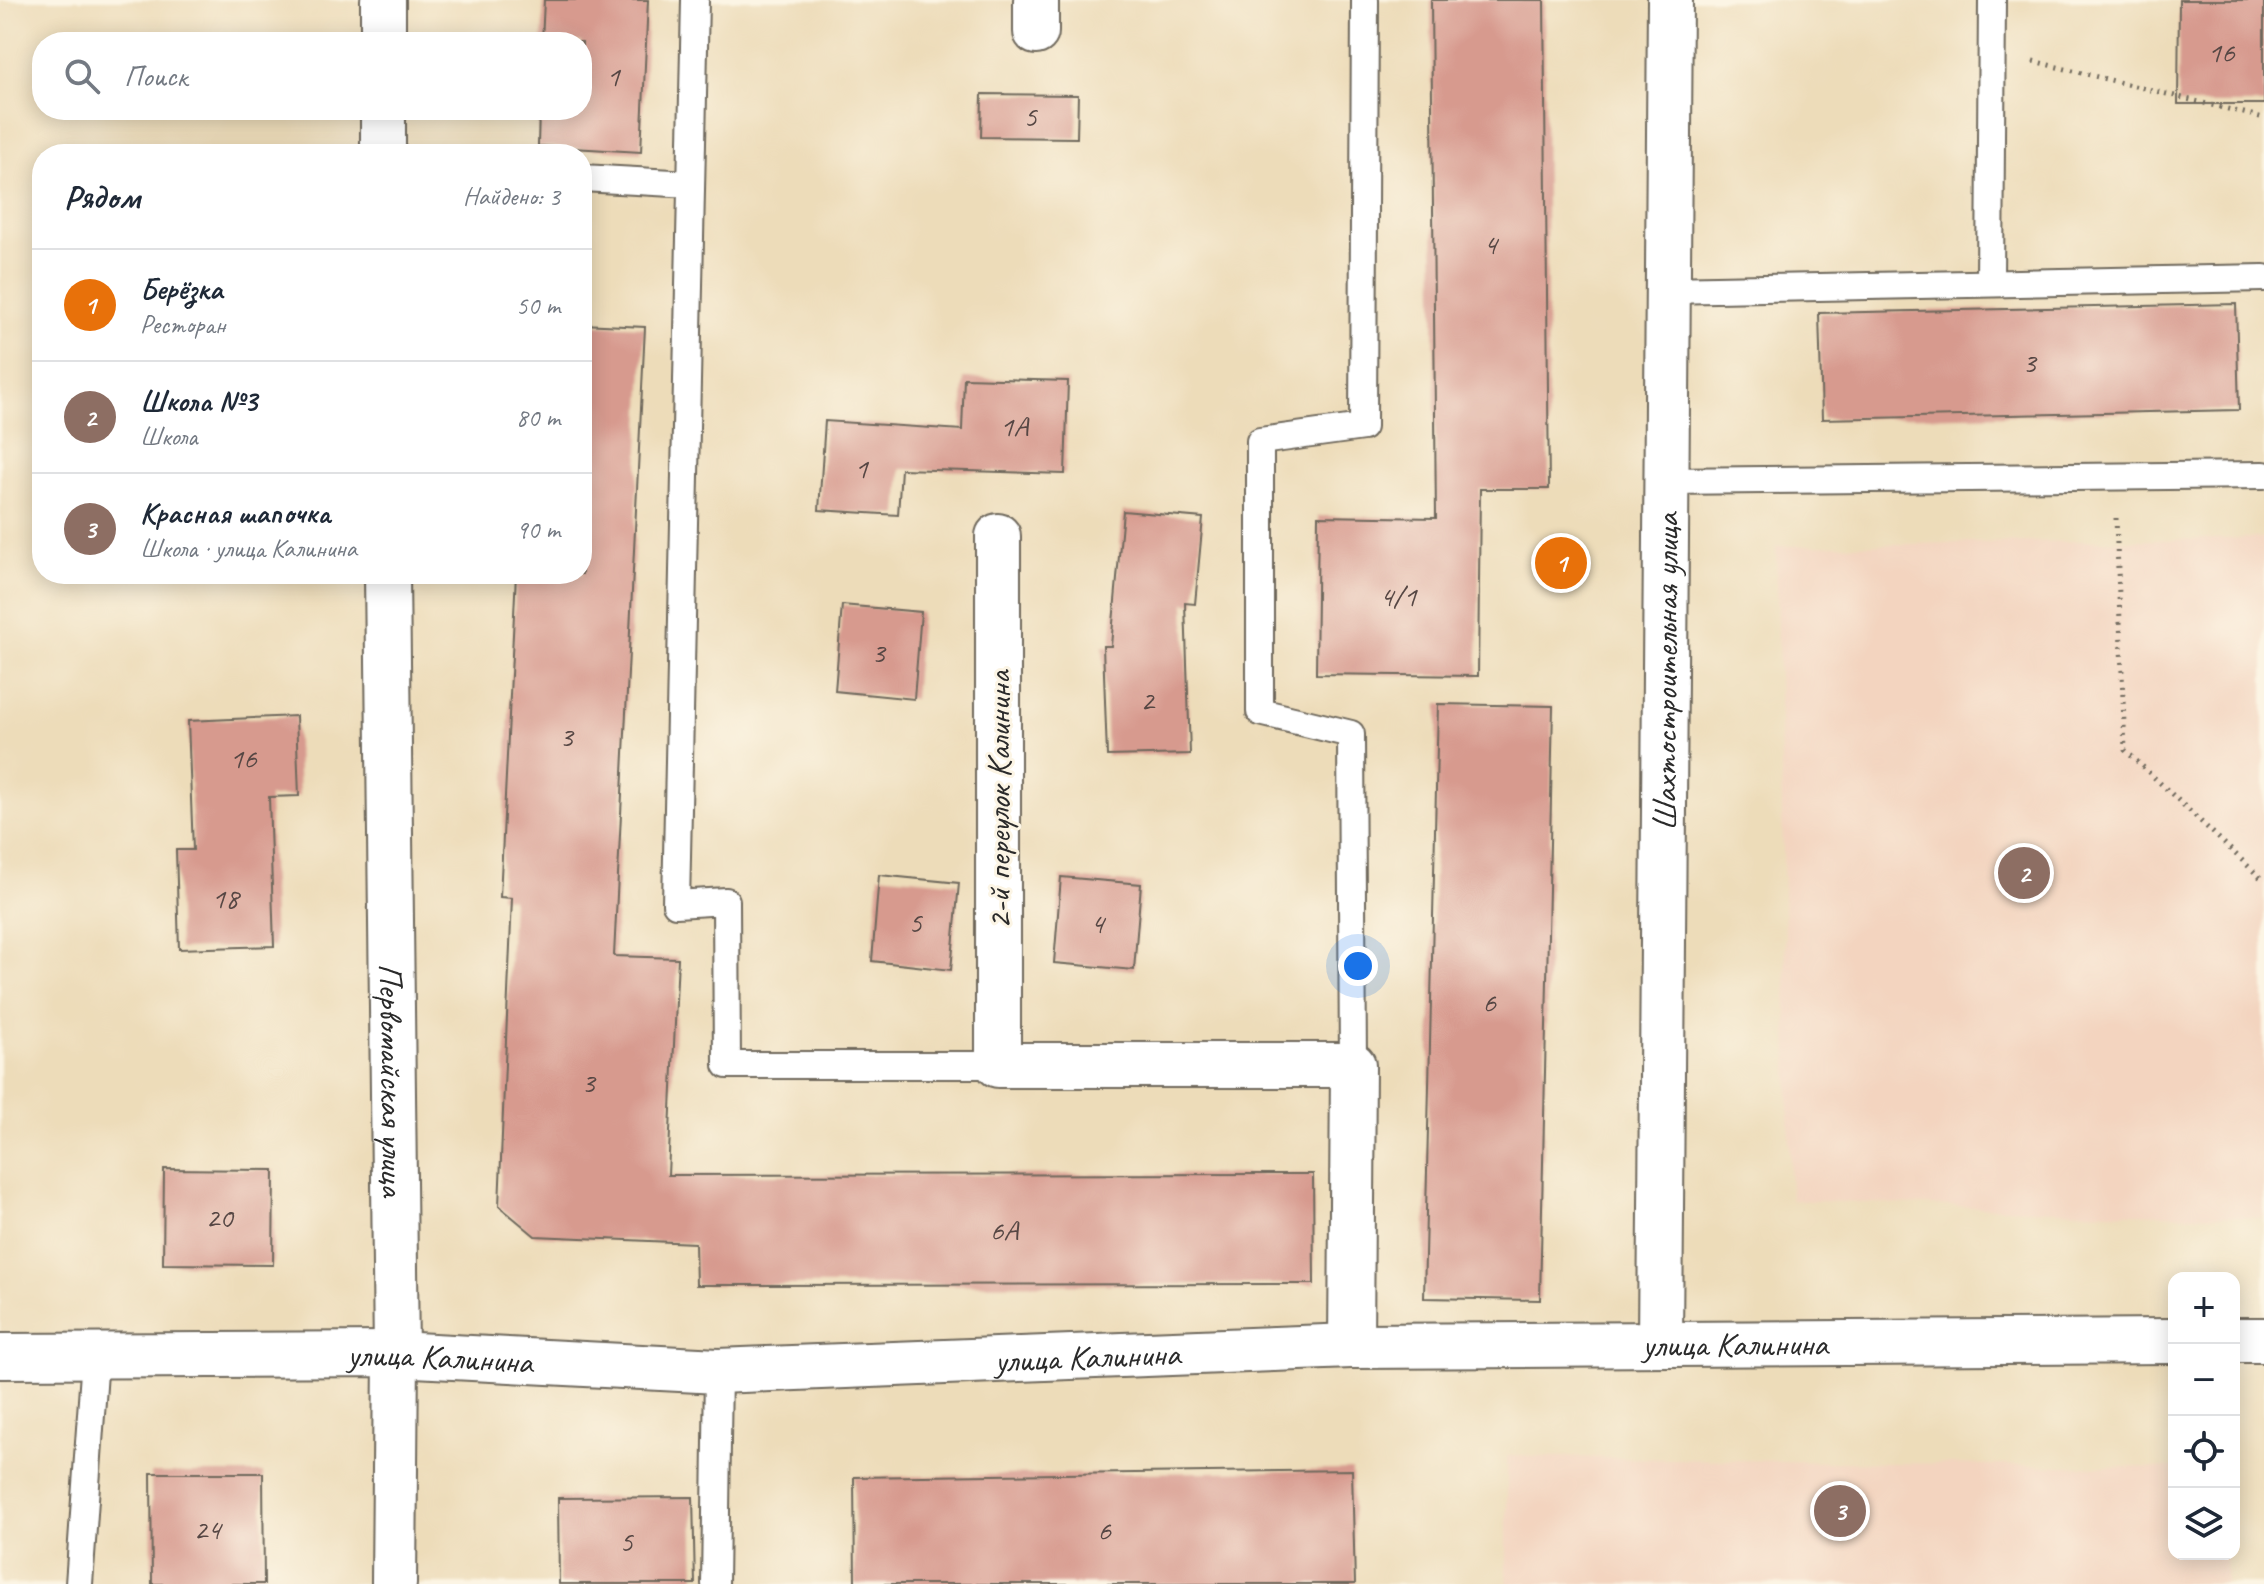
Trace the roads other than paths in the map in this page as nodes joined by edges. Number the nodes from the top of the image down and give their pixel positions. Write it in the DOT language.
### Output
graph roads {
  1 [pos="383,0"];
  2 [pos="695,0"];
  3 [pos="1365,0"];
  4 [pos="1670,0"];
  5 [pos="1992,0"];
  6 [pos="383,32"];
  7 [pos="383,120"];
  8 [pos="383,144"];
  9 [pos="592,179"];
  10 [pos="691,184"];
  11 [pos="2264,278"];
  12 [pos="1990,282"];
  13 [pos="1667,290"];
  14 [pos="2264,475"];
  15 [pos="1666,481"];
  16 [pos="998,536"];
  17 [pos="387,584"];
  18 [pos="998,1065"];
  19 [pos="1353,1065"];
  20 [pos="2240,1340"];
  21 [pos="2264,1340"];
  22 [pos="2168,1341"];
  23 [pos="1660,1344"];
  24 [pos="1351,1346"];
  25 [pos="396,1354"];
  26 [pos="0,1356"];
  27 [pos="95,1358"];
  28 [pos="718,1371"];
  29 [pos="79,1584"];
  30 [pos="394,1584"];
  31 [pos="715,1584"];
  1 -- 6 [label="street"];
  2 -- 10 [label="lane"];
  3 -- 19 [label="lane"];
  4 -- 13 [label="street, Шахтостроительная улица"];
  5 -- 12 [label="lane"];
  7 -- 8 [label="street"];
  9 -- 10 [label="lane"];
  10 -- 18 [label="lane"];
  11 -- 12 [label="lane"];
  12 -- 13 [label="lane"];
  13 -- 15 [label="street, Шахтостроительная улица"];
  14 -- 15 [label="lane"];
  15 -- 23 [label="street, Шахтостроительная улица"];
  16 -- 18 [label="street, 2-й переулок Калинина"];
  17 -- 25 [label="street, Первомайская улица"];
  18 -- 19 [label="street"];
  19 -- 24 [label="street"];
  20 -- 21 [label="street"];
  22 -- 23 [label="street, улица Калинина"];
  23 -- 24 [label="street, улица Калинина"];
  24 -- 28 [label="street, улица Калинина"];
  25 -- 27 [label="street, улица Калинина"];
  25 -- 28 [label="street, улица Калинина"];
  25 -- 30 [label="street, Первомайская улица"];
  26 -- 27 [label="street, улица Калинина"];
  27 -- 29 [label="lane"];
  28 -- 31 [label="lane"];
}
